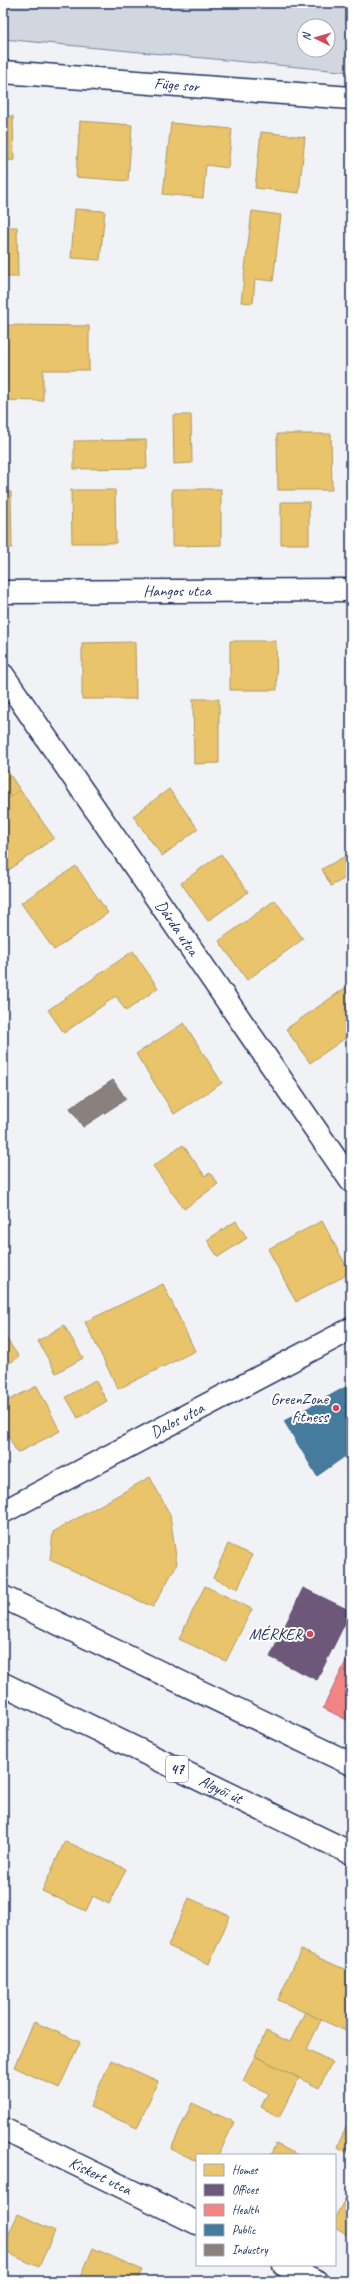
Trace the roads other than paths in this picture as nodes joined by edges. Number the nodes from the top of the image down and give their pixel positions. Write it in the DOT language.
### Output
graph roads {
  1 [pos="3,72"];
  2 [pos="351,98"];
  3 [pos="351,590"];
  4 [pos="3,592"];
  5 [pos="3,675"];
  6 [pos="351,1181"];
  7 [pos="351,1329"];
  8 [pos="3,1512"];
  9 [pos="3,1597"];
  10 [pos="3,1684"];
  11 [pos="351,1764"];
  12 [pos="351,1853"];
  13 [pos="3,2129"];
  14 [pos="196,2223"];
  15 [pos="286,2266"];
  16 [pos="316,2281"];
  1 -- 2 [label="street, Füge sor"];
  3 -- 4 [label="street, Hangos utca"];
  5 -- 6 [label="street, Dárda utca"];
  7 -- 8 [label="street, Dalos utca"];
  9 -- 11 [label="street"];
  10 -- 12 [label="street, Algyői út / 47"];
  13 -- 14 [label="street, Kiskert utca"];
  15 -- 16 [label="street"];
}
